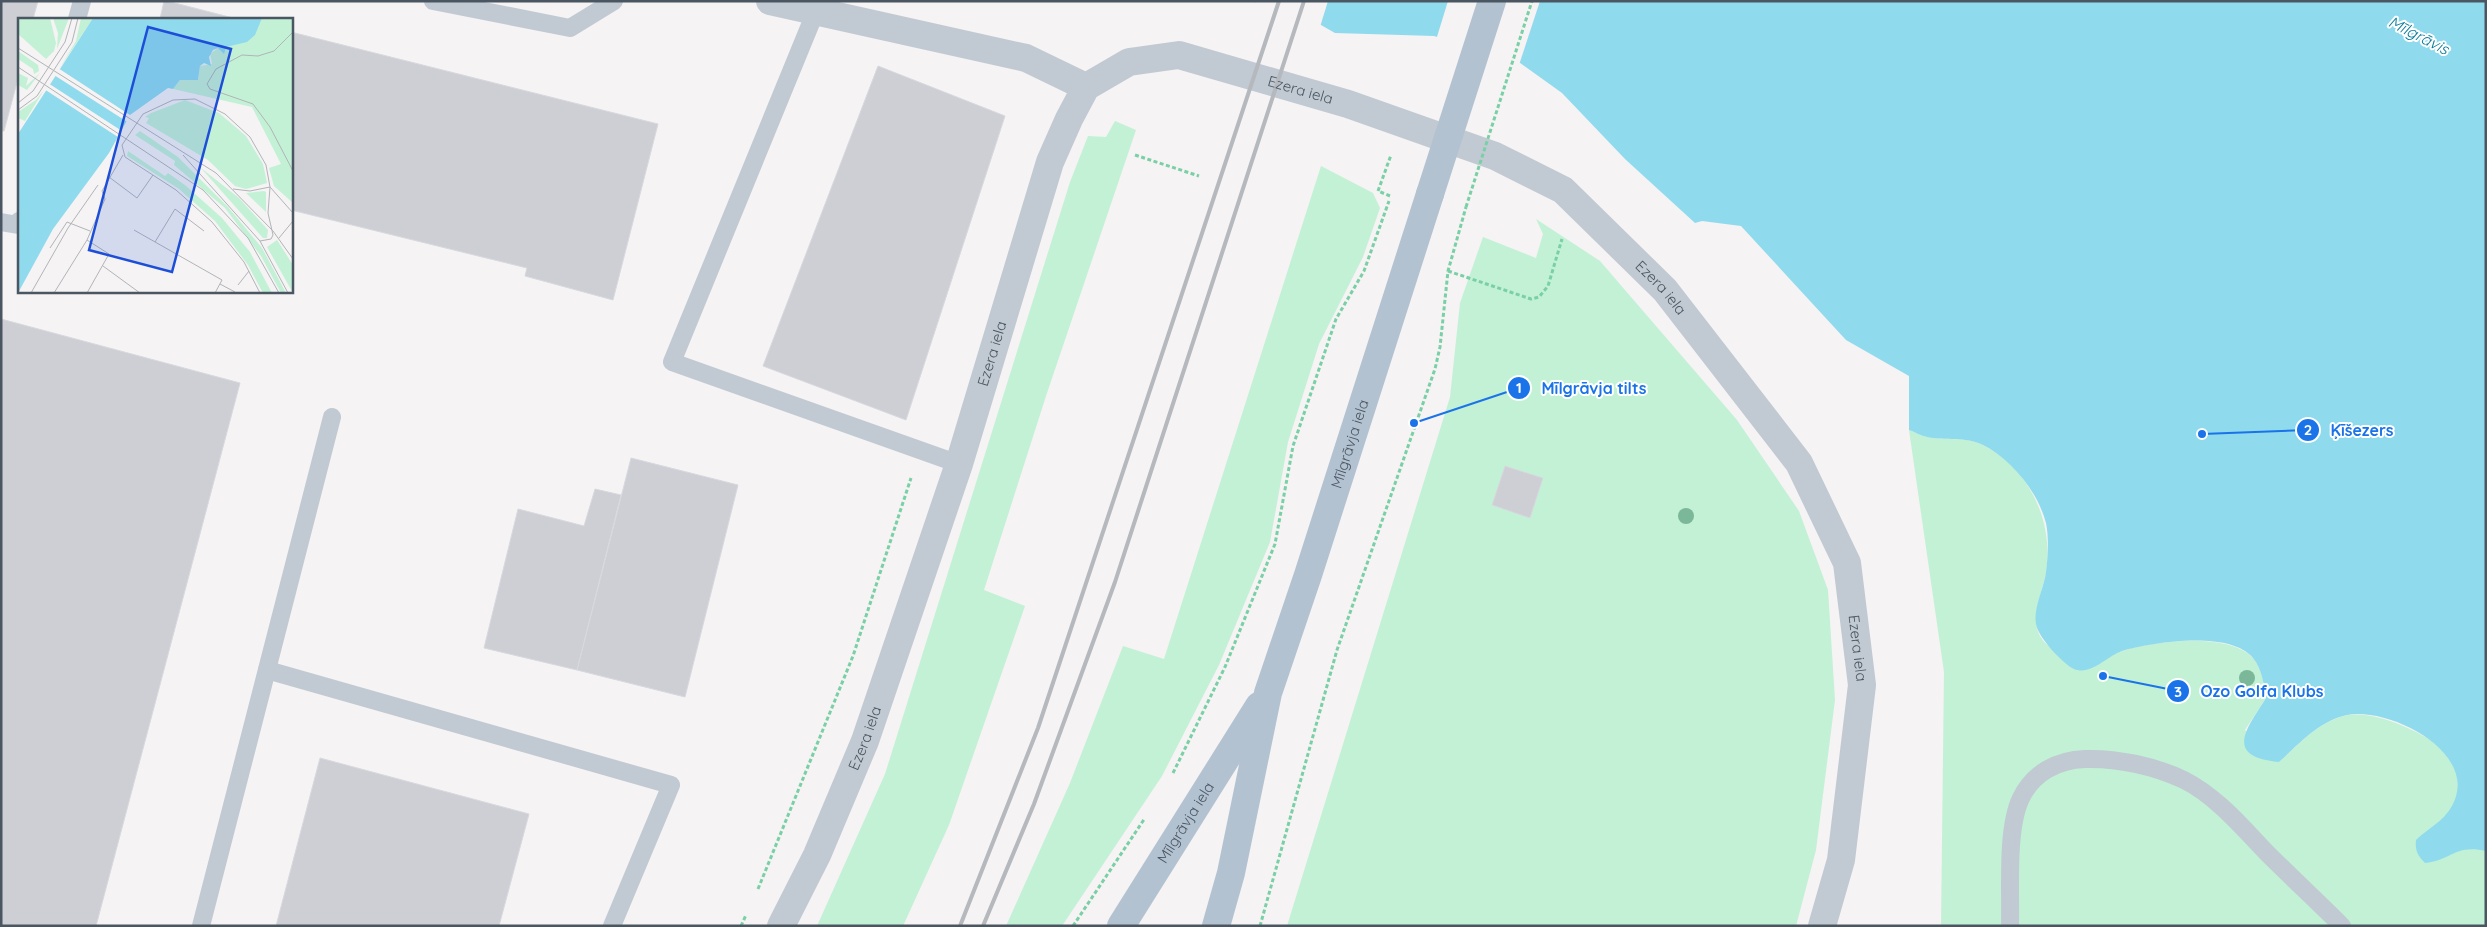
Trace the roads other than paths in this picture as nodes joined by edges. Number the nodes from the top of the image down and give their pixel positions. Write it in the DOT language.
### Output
graph roads {
  1 [pos="82,1"];
  2 [pos="433,1"];
  3 [pos="614,1"];
  4 [pos="770,1"];
  5 [pos="1492,1"];
  6 [pos="815,13"];
  7 [pos="77,18"];
  8 [pos="1086,87"];
  9 [pos="1,222"];
  10 [pos="18,225"];
  11 [pos="332,417"];
  12 [pos="959,464"];
  13 [pos="267,670"];
  14 [pos="1268,692"];
  15 [pos="201,926"];
  16 [pos="612,926"];
  17 [pos="781,926"];
  18 [pos="1121,926"];
  19 [pos="1216,926"];
  20 [pos="1822,926"];
  21 [pos="2010,926"];
  22 [pos="2342,926"];
  1 -- 7 [label="lane"];
  2 -- 3 [label="lane"];
  4 -- 6 [label="street"];
  5 -- 14 [label="main road, Mīlgrāvja iela, bridge"];
  6 -- 8 [label="street"];
  6 -- 12 [label="lane"];
  8 -- 12 [label="street, Ezera iela"];
  8 -- 20 [label="street, Ezera iela"];
  9 -- 10 [label="lane"];
  11 -- 13 [label="lane"];
  12 -- 17 [label="street, Ezera iela"];
  13 -- 15 [label="lane"];
  13 -- 16 [label="lane"];
  14 -- 18 [label="main road, Mīlgrāvja iela"];
  14 -- 19 [label="main road, Mīlgrāvja iela"];
  21 -- 22 [label="lane"];
}
